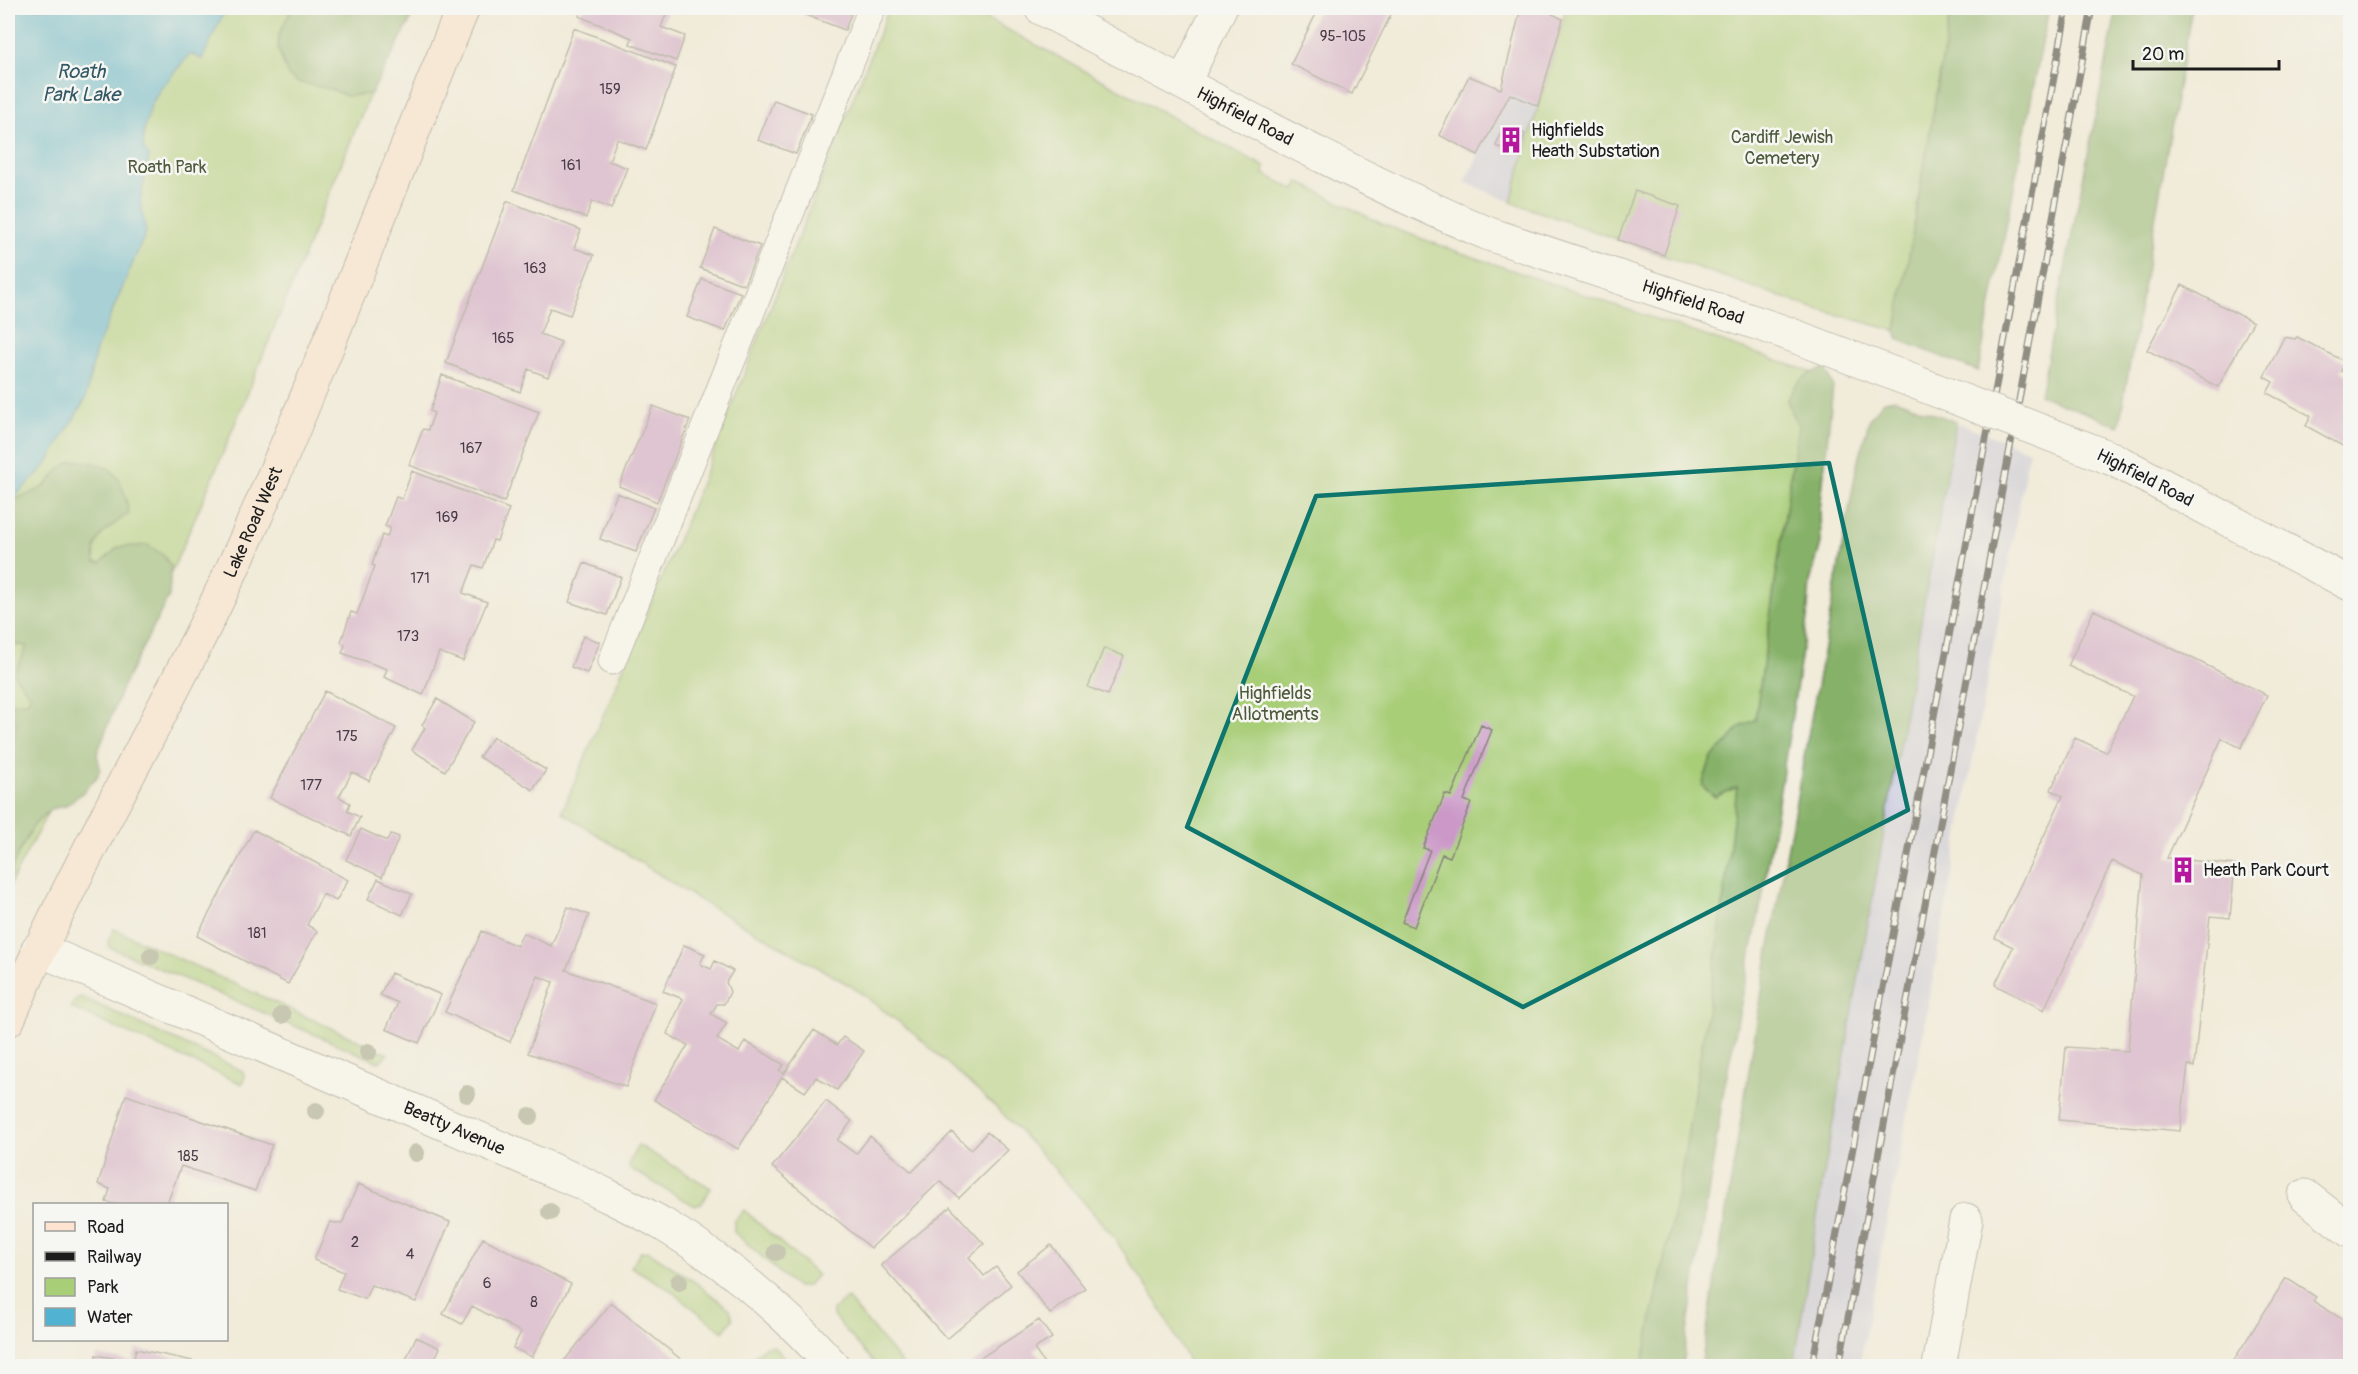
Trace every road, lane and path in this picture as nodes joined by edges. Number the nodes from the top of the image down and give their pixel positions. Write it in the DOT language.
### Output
graph roads {
  1 [pos="463,8"];
  2 [pos="872,8"];
  3 [pos="1041,8"];
  4 [pos="1220,8"];
  5 [pos="1184,82"];
  6 [pos="2350,584"];
  7 [pos="612,661"];
  8 [pos="38,949"];
  9 [pos="8,1020"];
  10 [pos="2304,1196"];
  11 [pos="1966,1220"];
  12 [pos="2350,1231"];
  13 [pos="833,1366"];
  14 [pos="1940,1366"];
  1 -- 8 [label="street, Lake Road West"];
  2 -- 7 [label="lane"];
  3 -- 5 [label="street, Highfield Road"];
  4 -- 5 [label="street"];
  5 -- 6 [label="street, Highfield Road, bridge"];
  8 -- 9 [label="street, Lake Road West"];
  8 -- 13 [label="street, Beatty Avenue"];
  10 -- 12 [label="street"];
  11 -- 14 [label="street"];
}
